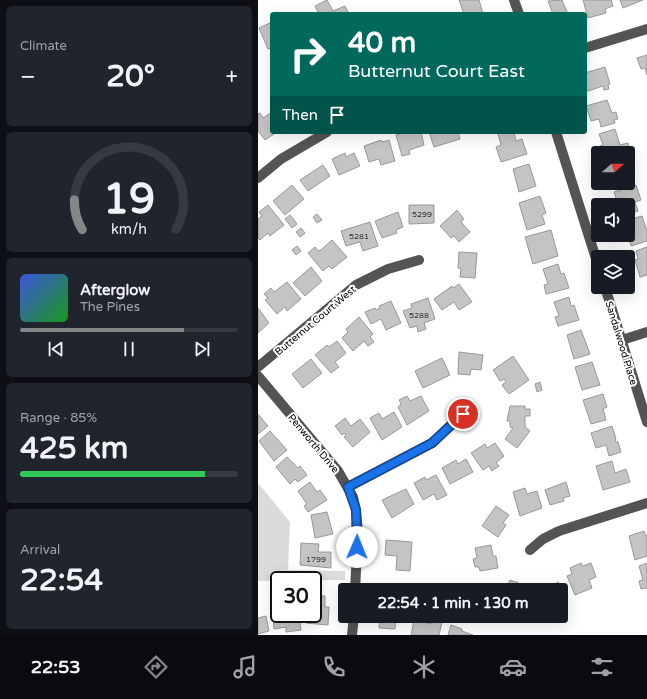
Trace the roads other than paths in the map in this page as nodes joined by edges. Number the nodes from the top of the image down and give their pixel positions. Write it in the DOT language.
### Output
graph roads {
  1 [pos="514,0"];
  2 [pos="518,12"];
  3 [pos="647,29"];
  4 [pos="587,47"];
  5 [pos="324,134"];
  6 [pos="557,134"];
  7 [pos="258,178"];
  8 [pos="593,250"];
  9 [pos="419,260"];
  10 [pos="607,294"];
  11 [pos="647,332"];
  12 [pos="622,340"];
  13 [pos="258,367"];
  14 [pos="258,376"];
  15 [pos="463,414"];
  16 [pos="647,422"];
  17 [pos="348,487"];
  18 [pos="647,503"];
  19 [pos="530,550"];
  20 [pos="355,583"];
  21 [pos="353,623"];
  22 [pos="352,635"];
  1 -- 2 [label="street"];
  3 -- 4 [label="street"];
  5 -- 7 [label="street"];
  6 -- 8 [label="street"];
  9 -- 13 [label="street, Butternut Court West"];
  10 -- 12 [label="street, Sandalwood Place"];
  11 -- 12 [label="street"];
  12 -- 16 [label="street, Sandalwood Place"];
  14 -- 17 [label="street, Penworth Drive"];
  15 -- 17 [label="street"];
  17 -- 20 [label="street, Penworth Drive"];
  18 -- 19 [label="street"];
  21 -- 22 [label="street"];
}
